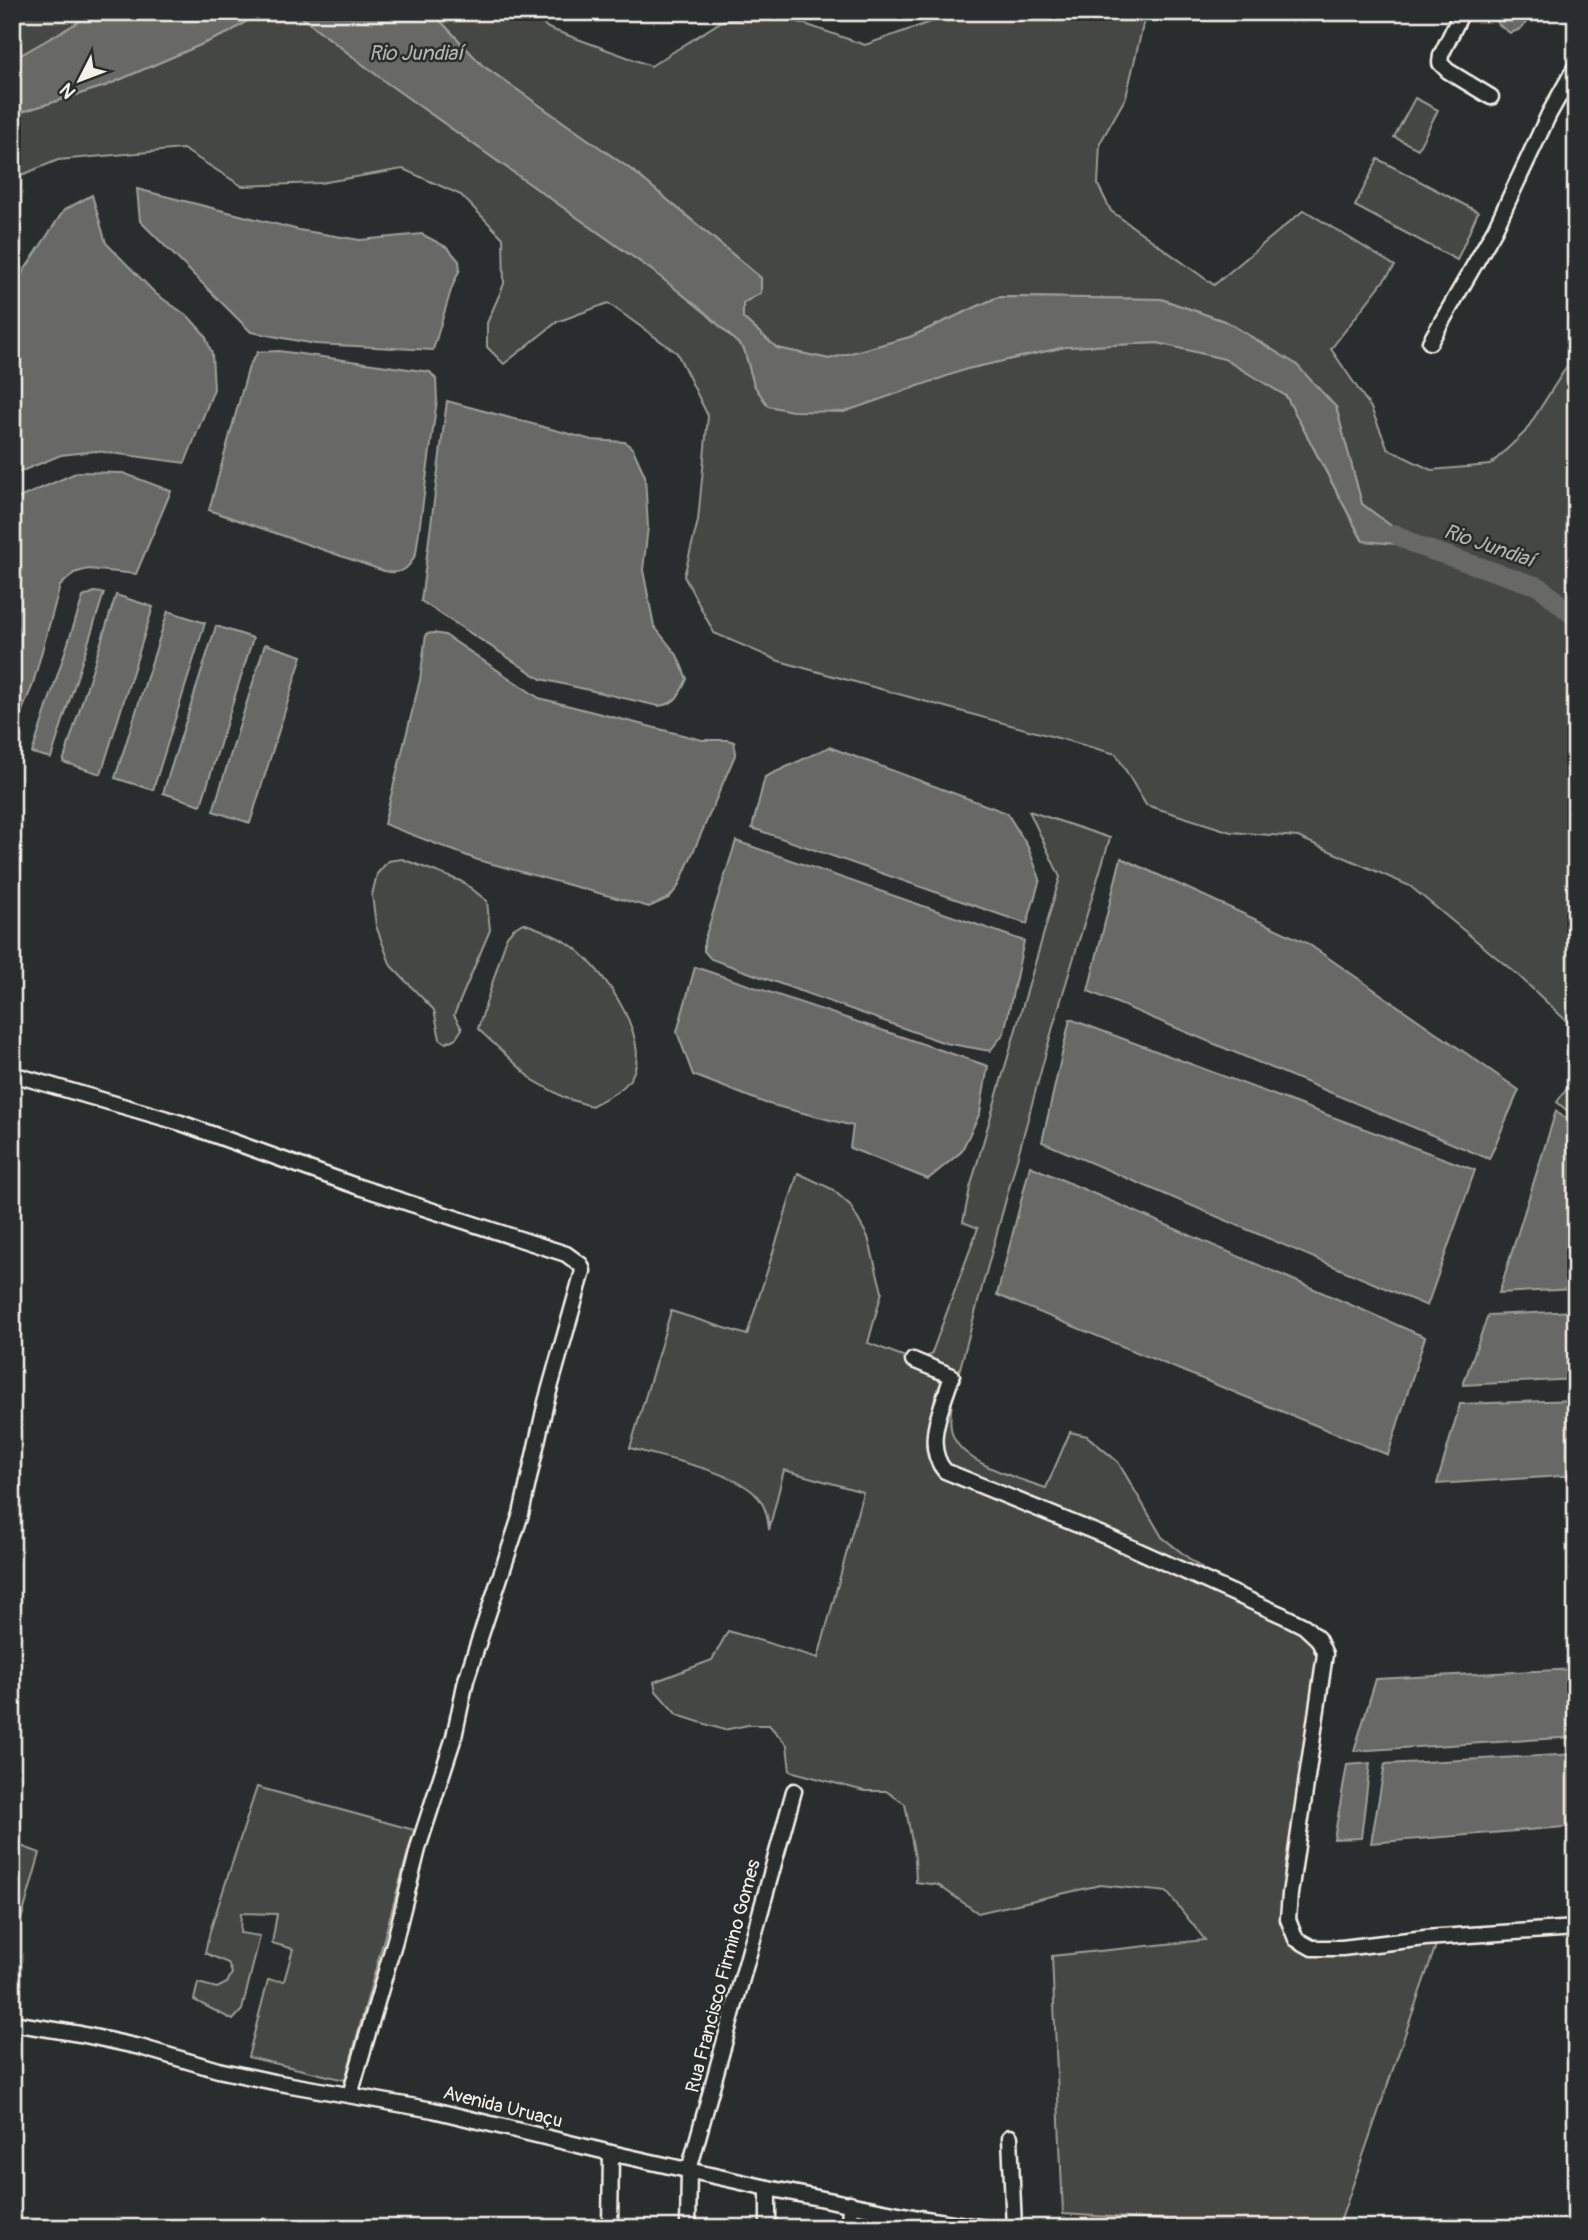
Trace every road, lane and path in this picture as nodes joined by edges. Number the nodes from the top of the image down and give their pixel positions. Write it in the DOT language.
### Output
graph roads {
  1 [pos="1462,12"];
  2 [pos="1576,66"];
  3 [pos="1491,97"];
  4 [pos="1430,342"];
  5 [pos="12,1074"];
  6 [pos="913,1360"];
  7 [pos="794,1791"];
  8 [pos="1576,1928"];
  9 [pos="12,2024"];
  10 [pos="350,2095"];
  11 [pos="1010,2137"];
  12 [pos="611,2153"];
  13 [pos="689,2170"];
  14 [pos="768,2188"];
  15 [pos="850,2203"];
  16 [pos="610,2228"];
  17 [pos="688,2228"];
  18 [pos="768,2228"];
  19 [pos="849,2228"];
  20 [pos="985,2228"];
  21 [pos="1014,2228"];
  1 -- 3 [label="street"];
  2 -- 4 [label="street"];
  5 -- 10 [label="street"];
  6 -- 8 [label="street"];
  7 -- 13 [label="street, Rua Francisco Firmino Gomes"];
  9 -- 10 [label="street, Avenida Uruaçu"];
  10 -- 12 [label="street, Avenida Uruaçu"];
  11 -- 21 [label="street"];
  12 -- 13 [label="street, Avenida Uruaçu"];
  12 -- 16 [label="street"];
  13 -- 14 [label="street, Avenida Uruaçu"];
  13 -- 17 [label="street, Rua Francisco Firmino Gomes"];
  14 -- 15 [label="street, Avenida Uruaçu"];
  14 -- 18 [label="street"];
  15 -- 19 [label="street"];
  15 -- 20 [label="street, Avenida Uruaçu"];
}
